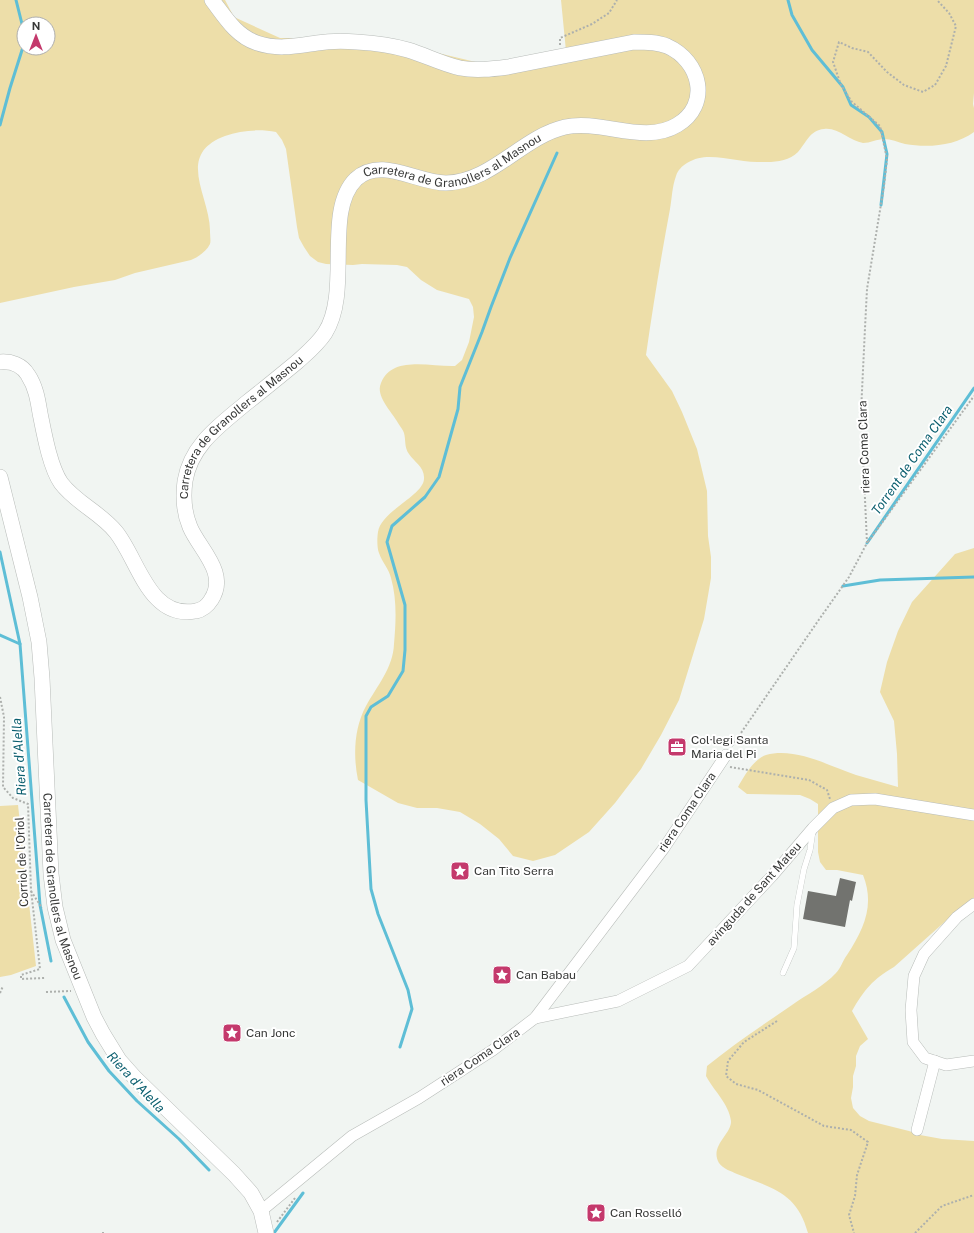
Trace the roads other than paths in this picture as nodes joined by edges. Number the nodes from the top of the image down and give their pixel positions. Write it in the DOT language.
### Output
graph roads {
  1 [pos="212,0"];
  2 [pos="0,362"];
  3 [pos="0,477"];
  4 [pos="726,755"];
  5 [pos="974,815"];
  6 [pos="814,828"];
  7 [pos="974,904"];
  8 [pos="783,973"];
  9 [pos="535,1018"];
  10 [pos="935,1061"];
  11 [pos="974,1061"];
  12 [pos="917,1130"];
  13 [pos="261,1211"];
  14 [pos="266,1233"];
  1 -- 2 [label="main road, Carretera de Granollers al Masnou"];
  3 -- 13 [label="main road, Carretera de Granollers al Masnou"];
  4 -- 9 [label="street, riera Coma Clara"];
  5 -- 6 [label="street, avinguda de Sant Mateu"];
  6 -- 8 [label="lane"];
  6 -- 9 [label="street, avinguda de Sant Mateu"];
  7 -- 10 [label="street"];
  9 -- 13 [label="street, riera Coma Clara"];
  10 -- 11 [label="street"];
  10 -- 12 [label="street"];
  13 -- 14 [label="main road, Carretera de Granollers al Masnou"];
}
